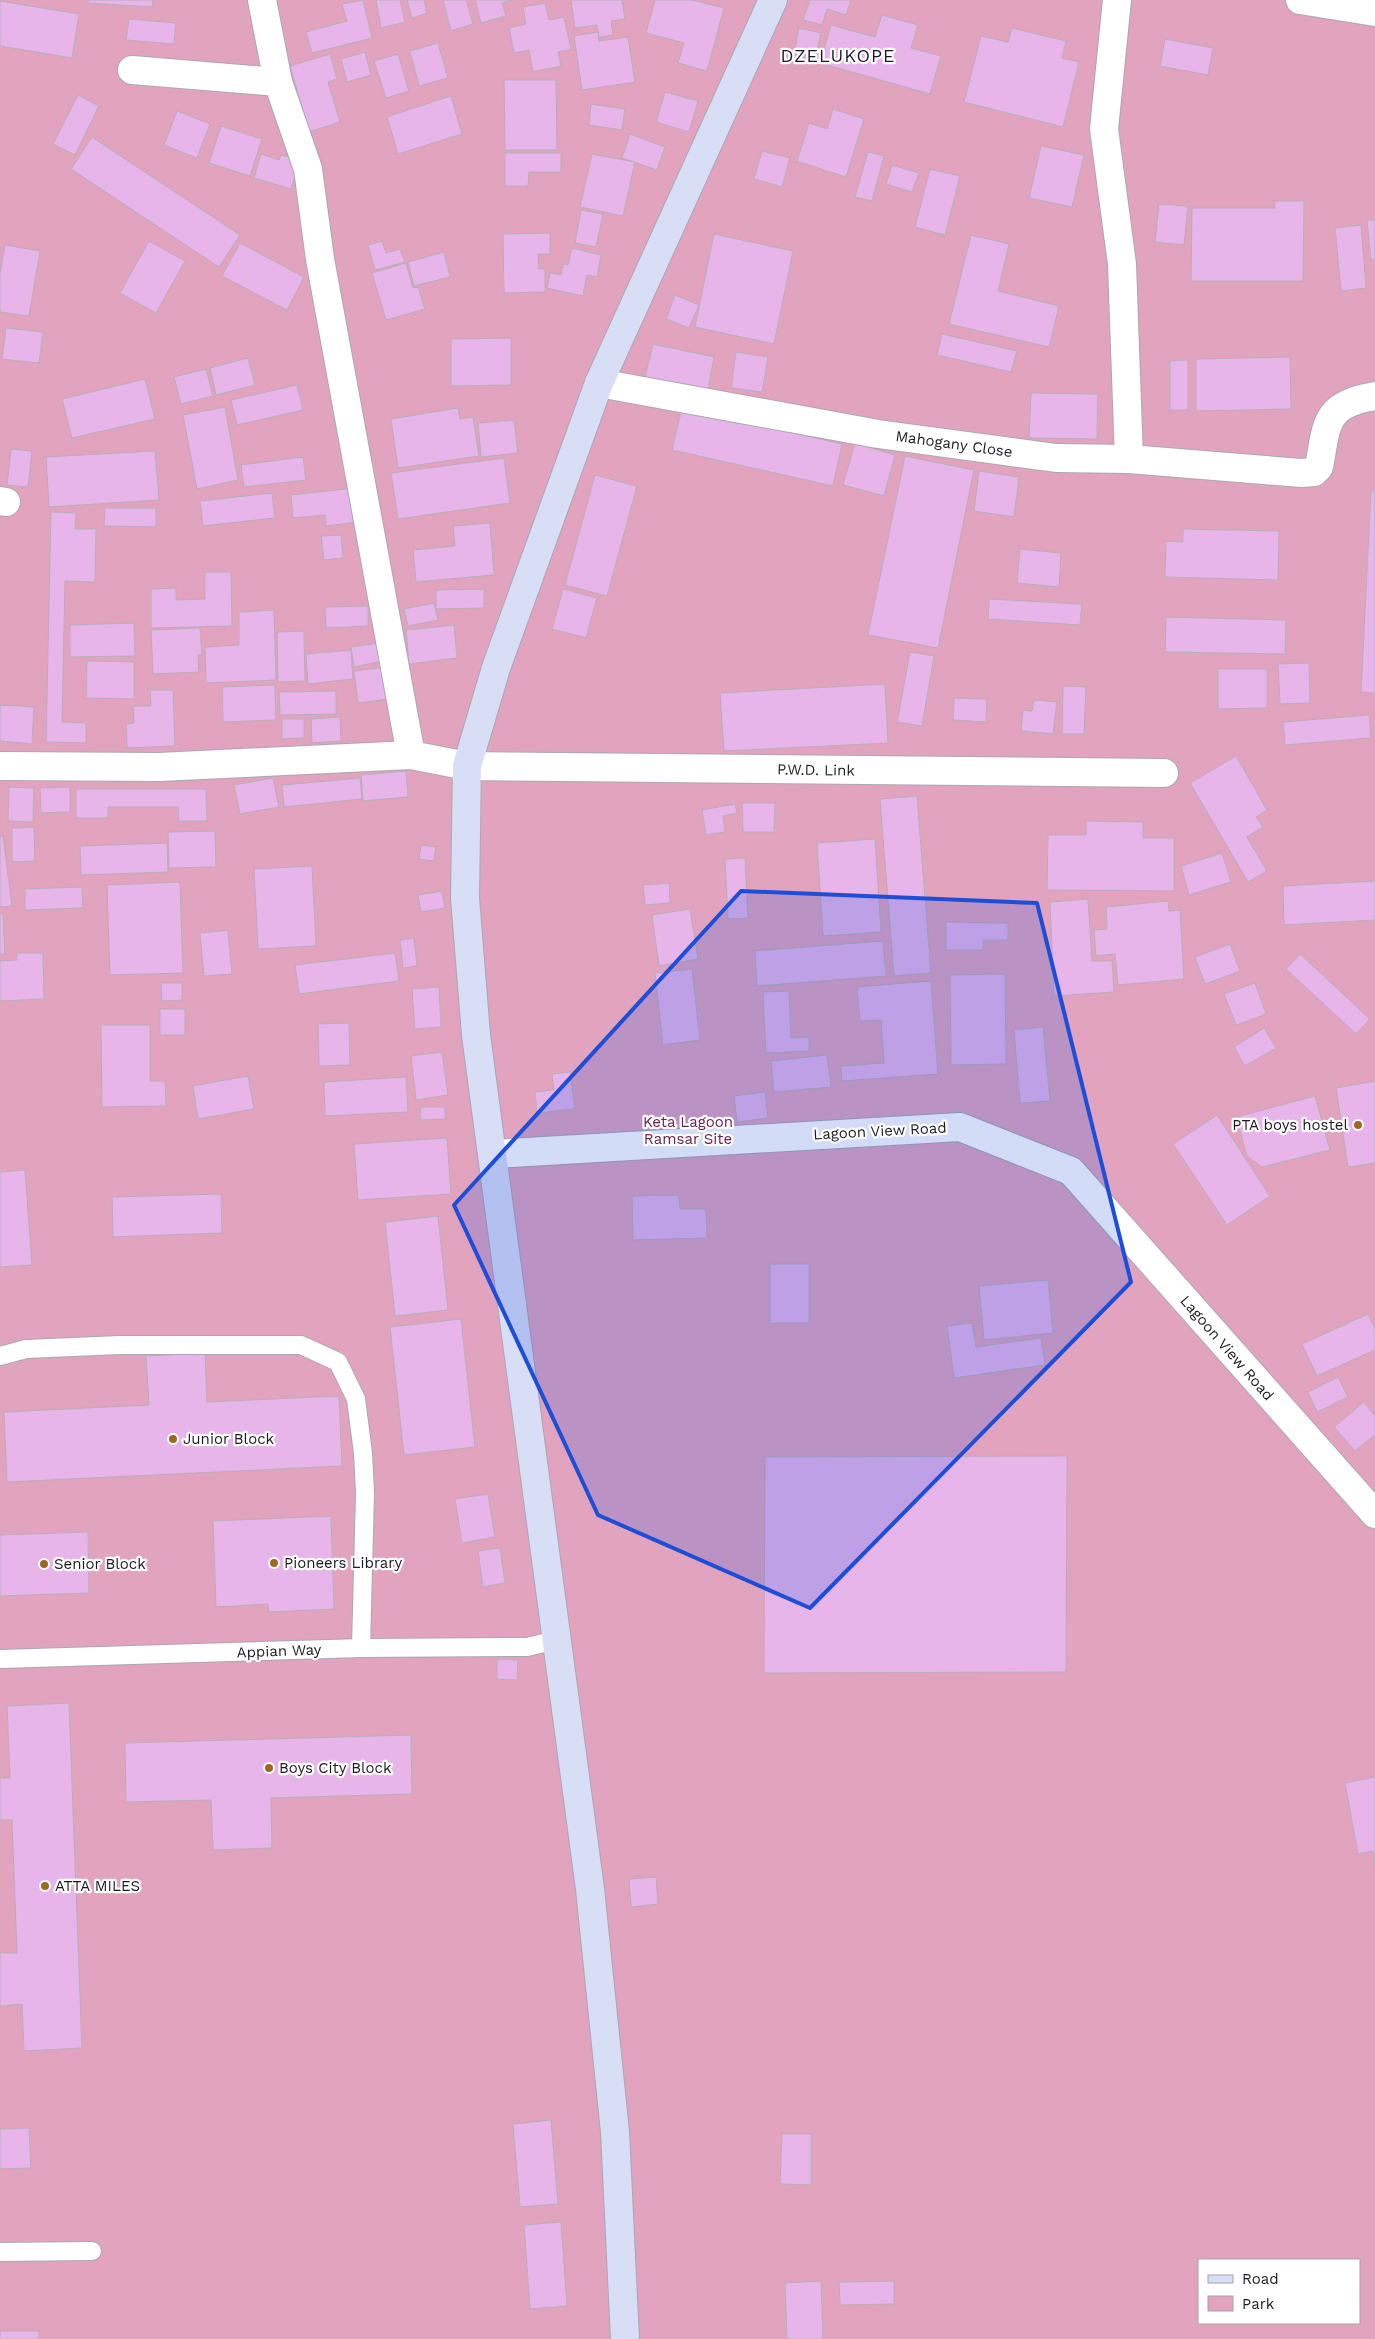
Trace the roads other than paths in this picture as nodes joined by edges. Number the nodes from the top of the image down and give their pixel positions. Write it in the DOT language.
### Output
graph roads {
  1 [pos="262,0"];
  2 [pos="773,0"];
  3 [pos="1117,0"];
  4 [pos="1300,0"];
  5 [pos="1375,12"];
  6 [pos="132,70"];
  7 [pos="278,82"];
  8 [pos="599,382"];
  9 [pos="1375,396"];
  10 [pos="1130,459"];
  11 [pos="412,755"];
  12 [pos="0,766"];
  13 [pos="467,766"];
  14 [pos="1164,773"];
  15 [pos="493,1154"];
  16 [pos="0,1356"];
  17 [pos="1375,1514"];
  18 [pos="557,1640"];
  19 [pos="361,1648"];
  20 [pos="0,1659"];
  21 [pos="92,2251"];
  22 [pos="0,2252"];
  23 [pos="625,2339"];
  1 -- 7 [label="street"];
  2 -- 8 [label="main road"];
  3 -- 10 [label="street"];
  4 -- 5 [label="street"];
  6 -- 7 [label="street"];
  7 -- 11 [label="street"];
  8 -- 10 [label="street, Mahogany Close"];
  8 -- 13 [label="main road"];
  9 -- 10 [label="street, Mahogany Close"];
  11 -- 12 [label="street, P.W.D. Link"];
  11 -- 13 [label="street, P.W.D. Link"];
  13 -- 14 [label="street, P.W.D. Link"];
  13 -- 15 [label="main road"];
  15 -- 17 [label="street, Lagoon View Road"];
  15 -- 18 [label="main road"];
  16 -- 19 [label="lane"];
  18 -- 19 [label="lane, Appian Way"];
  18 -- 23 [label="main road"];
  19 -- 20 [label="lane, Appian Way"];
  21 -- 22 [label="lane"];
}
